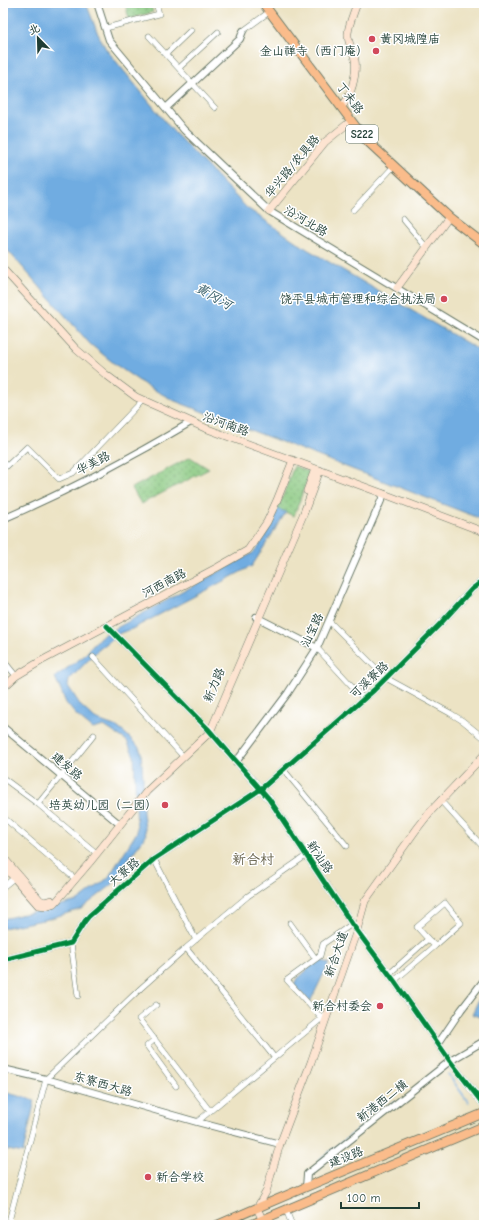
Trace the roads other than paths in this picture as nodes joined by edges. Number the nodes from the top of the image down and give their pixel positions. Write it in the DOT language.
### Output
graph roads {
  1 [pos="97,3"];
  2 [pos="156,3"];
  3 [pos="263,3"];
  4 [pos="357,3"];
  5 [pos="269,12"];
  6 [pos="106,28"];
  7 [pos="191,30"];
  8 [pos="243,31"];
  9 [pos="218,32"];
  10 [pos="149,36"];
  11 [pos="166,54"];
  12 [pos="179,68"];
  13 [pos="193,83"];
  14 [pos="341,107"];
  15 [pos="166,108"];
  16 [pos="215,108"];
  17 [pos="351,121"];
  18 [pos="394,166"];
  19 [pos="353,210"];
  20 [pos="269,211"];
  21 [pos="449,217"];
  22 [pos="403,219"];
  23 [pos="484,243"];
  24 [pos="427,248"];
  25 [pos="3,269"];
  26 [pos="397,288"];
  27 [pos="484,341"];
  28 [pos="143,400"];
  29 [pos="191,422"];
  30 [pos="293,460"];
  31 [pos="3,462"];
  32 [pos="317,469"];
  33 [pos="384,494"];
  34 [pos="3,519"];
  35 [pos="484,532"];
  36 [pos="484,580"];
  37 [pos="257,618"];
  38 [pos="329,621"];
  39 [pos="106,626"];
  40 [pos="317,648"];
  41 [pos="93,657"];
  42 [pos="3,660"];
  43 [pos="16,676"];
  44 [pos="386,678"];
  45 [pos="3,688"];
  46 [pos="364,699"];
  47 [pos="3,727"];
  48 [pos="209,731"];
  49 [pos="94,735"];
  50 [pos="484,738"];
  51 [pos="181,754"];
  52 [pos="484,755"];
  53 [pos="236,762"];
  54 [pos="283,769"];
  55 [pos="61,776"];
  56 [pos="3,778"];
  57 [pos="147,788"];
  58 [pos="261,789"];
  59 [pos="440,800"];
  60 [pos="38,804"];
  61 [pos="132,806"];
  62 [pos="3,817"];
  63 [pos="117,822"];
  64 [pos="347,846"];
  65 [pos="484,848"];
  66 [pos="94,851"];
  67 [pos="307,855"];
  68 [pos="3,857"];
  69 [pos="154,859"];
  70 [pos="3,865"];
  71 [pos="73,877"];
  72 [pos="14,878"];
  73 [pos="3,887"];
  74 [pos="60,895"];
  75 [pos="39,902"];
  76 [pos="290,923"];
  77 [pos="354,927"];
  78 [pos="428,939"];
  79 [pos="196,940"];
  80 [pos="71,943"];
  81 [pos="435,946"];
  82 [pos="186,948"];
  83 [pos="316,959"];
  84 [pos="3,960"];
  85 [pos="389,974"];
  86 [pos="484,980"];
  87 [pos="394,981"];
  88 [pos="78,996"];
  89 [pos="156,1005"];
  90 [pos="324,1018"];
  91 [pos="155,1039"];
  92 [pos="484,1041"];
  93 [pos="438,1044"];
  94 [pos="274,1057"];
  95 [pos="450,1061"];
  96 [pos="3,1069"];
  97 [pos="46,1079"];
  98 [pos="176,1086"];
  99 [pos="484,1105"];
  100 [pos="210,1111"];
  101 [pos="484,1113"];
  102 [pos="197,1122"];
  103 [pos="484,1126"];
  104 [pos="280,1144"];
  105 [pos="306,1187"];
  106 [pos="257,1208"];
  107 [pos="286,1210"];
  108 [pos="261,1222"];
  109 [pos="8,1225"];
  110 [pos="217,1225"];
  111 [pos="250,1225"];
  112 [pos="292,1225"];
  1 -- 6 [label="street, 沿河北路"];
  2 -- 6 [label="street"];
  3 -- 5 [label="main road, 丁未路 / S222"];
  4 -- 14 [label="main road"];
  5 -- 8 [label="street"];
  5 -- 14 [label="main road, 丁未路 / S222"];
  6 -- 15 [label="street, 沿河北路"];
  7 -- 11 [label="street"];
  8 -- 13 [label="street"];
  9 -- 12 [label="street"];
  10 -- 11 [label="street"];
  11 -- 12 [label="street"];
  12 -- 13 [label="street"];
  13 -- 15 [label="street"];
  13 -- 16 [label="street"];
  14 -- 17 [label="main road, 丁未路 / S222"];
  15 -- 20 [label="street, 沿河北路"];
  17 -- 18 [label="main road, 丁未路 / S222"];
  17 -- 20 [label="main road, 华兴路/农具路"];
  18 -- 19 [label="street"];
  18 -- 21 [label="main road, 丁未路 / S222"];
  20 -- 26 [label="street, 沿河北路"];
  21 -- 23 [label="main road, 丁未路 / S222"];
  21 -- 24 [label="main road"];
  22 -- 24 [label="street"];
  24 -- 26 [label="main road"];
  25 -- 28 [label="main road, 沿河南路"];
  26 -- 27 [label="street, 沿河北路"];
  28 -- 29 [label="main road, 沿河南路"];
  28 -- 31 [label="street"];
  29 -- 30 [label="main road, 沿河南路"];
  29 -- 34 [label="street, 华美路"];
  30 -- 32 [label="main road, 沿河南路"];
  30 -- 39 [label="main road, 河西南路"];
  32 -- 33 [label="main road, 沿河南路"];
  32 -- 37 [label="main road, 新力路"];
  33 -- 35 [label="main road, 沿河南路"];
  33 -- 38 [label="street, 汕宝路"];
  36 -- 44 [label="street, 可溪寮路"];
  37 -- 40 [label="street"];
  37 -- 48 [label="main road, 新力路"];
  38 -- 40 [label="street, 汕宝路"];
  38 -- 44 [label="street"];
  39 -- 43 [label="main road, 河西南路"];
  39 -- 48 [label="street, 新汕路"];
  40 -- 46 [label="street"];
  40 -- 53 [label="street, 汕宝路"];
  41 -- 51 [label="street"];
  42 -- 43 [label="street"];
  43 -- 45 [label="main road, 河西南路"];
  44 -- 46 [label="street, 可溪寮路"];
  44 -- 50 [label="street"];
  46 -- 54 [label="street, 可溪寮路"];
  47 -- 55 [label="street, 建发路"];
  48 -- 51 [label="main road, 新力路"];
  48 -- 53 [label="street, 新汕路"];
  48 -- 57 [label="main road"];
  49 -- 55 [label="street"];
  51 -- 57 [label="main road, 新力路"];
  52 -- 59 [label="main road, 新合大道"];
  53 -- 58 [label="street, 新汕路"];
  54 -- 58 [label="street, 可溪寮路"];
  54 -- 64 [label="street"];
  55 -- 60 [label="street"];
  55 -- 63 [label="street, 建发路"];
  56 -- 60 [label="street"];
  57 -- 61 [label="main road, 新力路"];
  58 -- 67 [label="street, 新汕路"];
  58 -- 69 [label="street, 大寮路"];
  59 -- 65 [label="street"];
  59 -- 77 [label="main road, 新合大道"];
  60 -- 66 [label="street"];
  61 -- 63 [label="main road, 新力路"];
  61 -- 74 [label="main road"];
  62 -- 71 [label="street"];
  63 -- 66 [label="main road, 新力路"];
  66 -- 71 [label="main road, 新力路"];
  67 -- 77 [label="street, 新汕路"];
  67 -- 79 [label="street"];
  68 -- 75 [label="main road"];
  69 -- 79 [label="street"];
  69 -- 80 [label="street, 大寮路"];
  70 -- 72 [label="main road"];
  71 -- 74 [label="main road, 新力路"];
  72 -- 73 [label="street"];
  72 -- 75 [label="main road"];
  74 -- 75 [label="main road, 新力路"];
  76 -- 83 [label="street"];
  77 -- 83 [label="street"];
  77 -- 85 [label="street, 新汕路"];
  77 -- 90 [label="main road, 新合大道"];
  78 -- 81 [label="street"];
  78 -- 81 [label="street"];
  78 -- 85 [label="street"];
  79 -- 82 [label="street"];
  80 -- 84 [label="street"];
  80 -- 88 [label="street"];
  81 -- 87 [label="street"];
  82 -- 94 [label="street"];
  82 -- 97 [label="street"];
  83 -- 90 [label="street"];
  85 -- 87 [label="street, 新汕路"];
  86 -- 93 [label="street"];
  87 -- 93 [label="street, 新汕路"];
  89 -- 91 [label="street"];
  90 -- 94 [label="street"];
  90 -- 104 [label="main road, 新合大道"];
  91 -- 98 [label="street"];
  91 -- 100 [label="street"];
  92 -- 95 [label="street, 新港西二横"];
  93 -- 95 [label="street, 新汕路"];
  94 -- 100 [label="street"];
  95 -- 99 [label="street, 新汕路"];
  95 -- 105 [label="street, 新港西二横"];
  96 -- 97 [label="street, 东寮西大路"];
  97 -- 102 [label="street, 东寮西大路"];
  97 -- 109 [label="street"];
  100 -- 102 [label="street"];
  101 -- 105 [label="main road, 建设路"];
  102 -- 104 [label="street, 东寮西大路"];
  103 -- 107 [label="main road"];
  104 -- 106 [label="main road, 新合大道"];
  105 -- 106 [label="main road, 建设路"];
  106 -- 108 [label="main road"];
  106 -- 110 [label="main road, 建设路"];
  107 -- 108 [label="main road"];
  107 -- 112 [label="street"];
  108 -- 111 [label="main road"];
}
